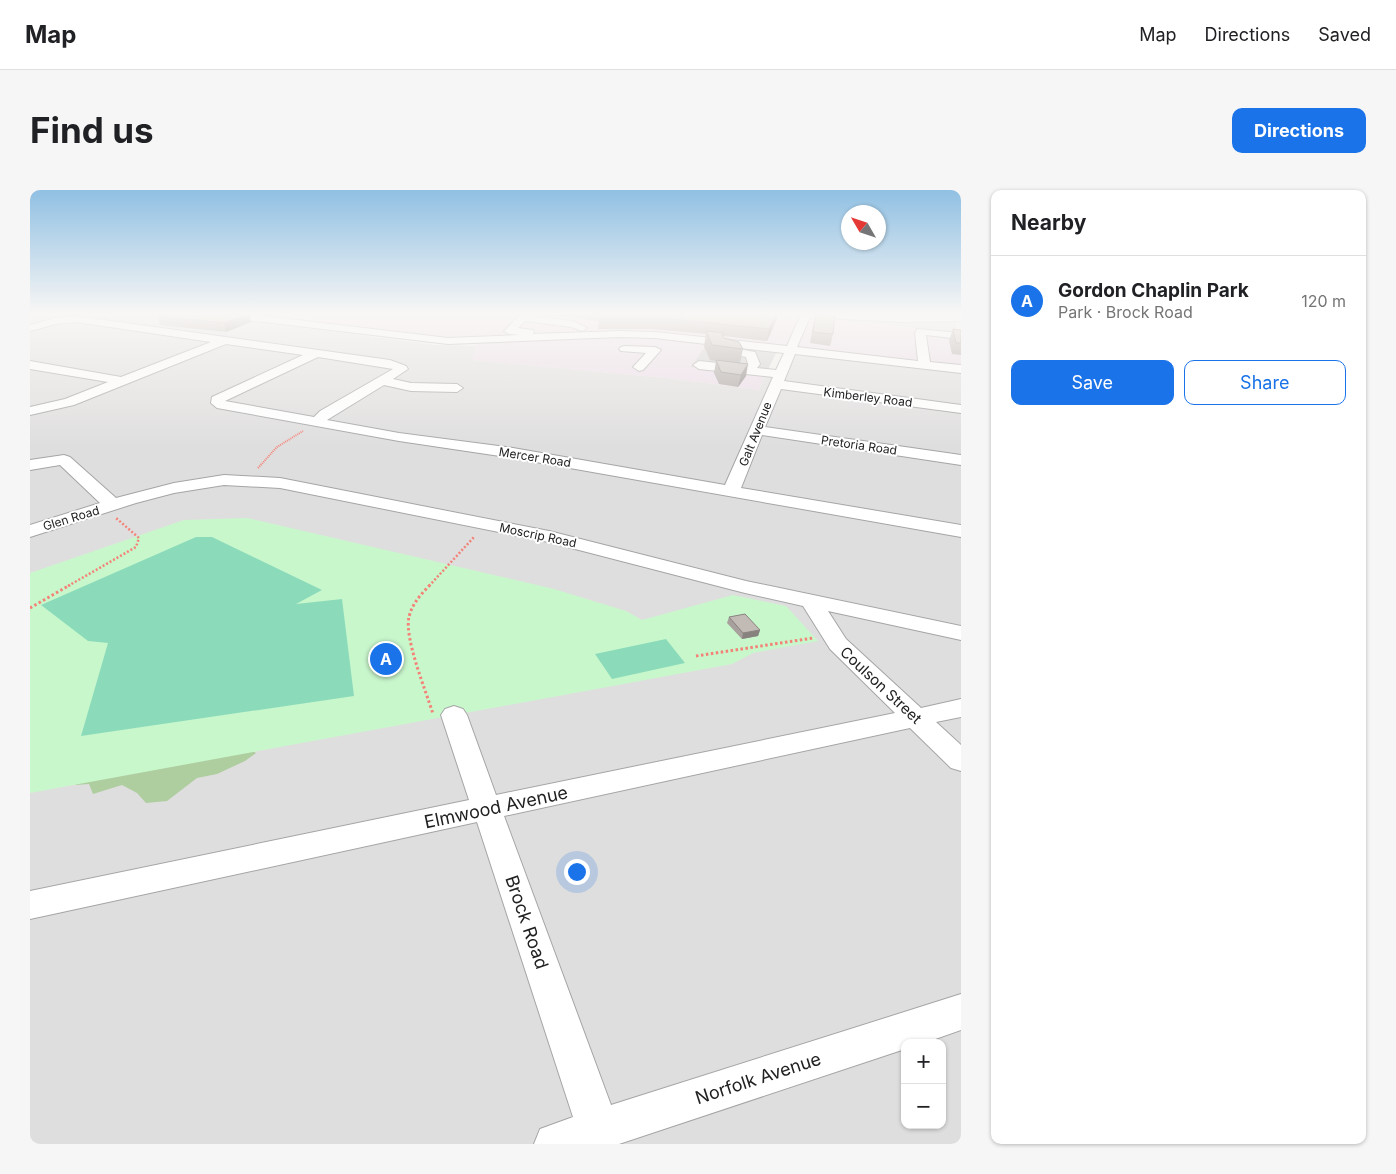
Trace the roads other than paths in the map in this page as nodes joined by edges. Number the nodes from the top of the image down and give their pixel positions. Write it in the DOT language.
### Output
graph roads {
  1 [pos="180,359"];
  2 [pos="305,359"];
  3 [pos="349,359"];
  4 [pos="646,359"];
  5 [pos="752,359"];
  6 [pos="786,359"];
  7 [pos="904,359"];
  8 [pos="961,359"];
  9 [pos="924,360"];
  10 [pos="30,365"];
  11 [pos="699,365"];
  12 [pos="639,366"];
  13 [pos="961,369"];
  14 [pos="749,370"];
  15 [pos="777,379"];
  16 [pos="124,381"];
  17 [pos="382,381"];
  18 [pos="457,388"];
  19 [pos="961,409"];
  20 [pos="30,411"];
  21 [pos="314,425"];
  22 [pos="758,430"];
  23 [pos="961,460"];
  24 [pos="30,465"];
  25 [pos="731,491"];
  26 [pos="113,505"];
  27 [pos="30,531"];
  28 [pos="961,531"];
  29 [pos="811,602"];
  30 [pos="961,633"];
  31 [pos="961,708"];
  32 [pos="444,714"];
  33 [pos="916,718"];
  34 [pos="961,761"];
  35 [pos="487,809"];
  36 [pos="30,905"];
  37 [pos="961,1012"];
  38 [pos="598,1130"];
  39 [pos="555,1144"];
  1 -- 16 [label="street"];
  2 -- 21 [label="street, Mercer Road"];
  3 -- 17 [label="street"];
  4 -- 12 [label="street"];
  5 -- 14 [label="street"];
  6 -- 15 [label="street, Galt Avenue"];
  7 -- 9 [label="street"];
  8 -- 9 [label="street"];
  9 -- 13 [label="street"];
  10 -- 16 [label="street"];
  11 -- 14 [label="street, Kimberley Road"];
  14 -- 15 [label="street, Kimberley Road"];
  15 -- 19 [label="street, Kimberley Road"];
  15 -- 22 [label="street, Galt Avenue"];
  16 -- 20 [label="street"];
  17 -- 18 [label="street"];
  17 -- 21 [label="street"];
  21 -- 25 [label="street, Mercer Road"];
  22 -- 23 [label="street, Pretoria Road"];
  22 -- 25 [label="street, Galt Avenue"];
  24 -- 26 [label="street"];
  25 -- 28 [label="street, Mercer Road"];
  26 -- 27 [label="street, Glen Road"];
  26 -- 29 [label="street, Moscrip Road"];
  29 -- 30 [label="street, Moscrip Road"];
  29 -- 33 [label="street, Coulson Street"];
  31 -- 33 [label="street, Elmwood Avenue"];
  32 -- 35 [label="street, Brock Road"];
  33 -- 34 [label="street, Coulson Street"];
  33 -- 35 [label="street, Elmwood Avenue"];
  35 -- 36 [label="street, Elmwood Avenue"];
  35 -- 38 [label="street, Brock Road"];
  37 -- 38 [label="street, Norfolk Avenue"];
  38 -- 39 [label="street, Norfolk Avenue"];
}
